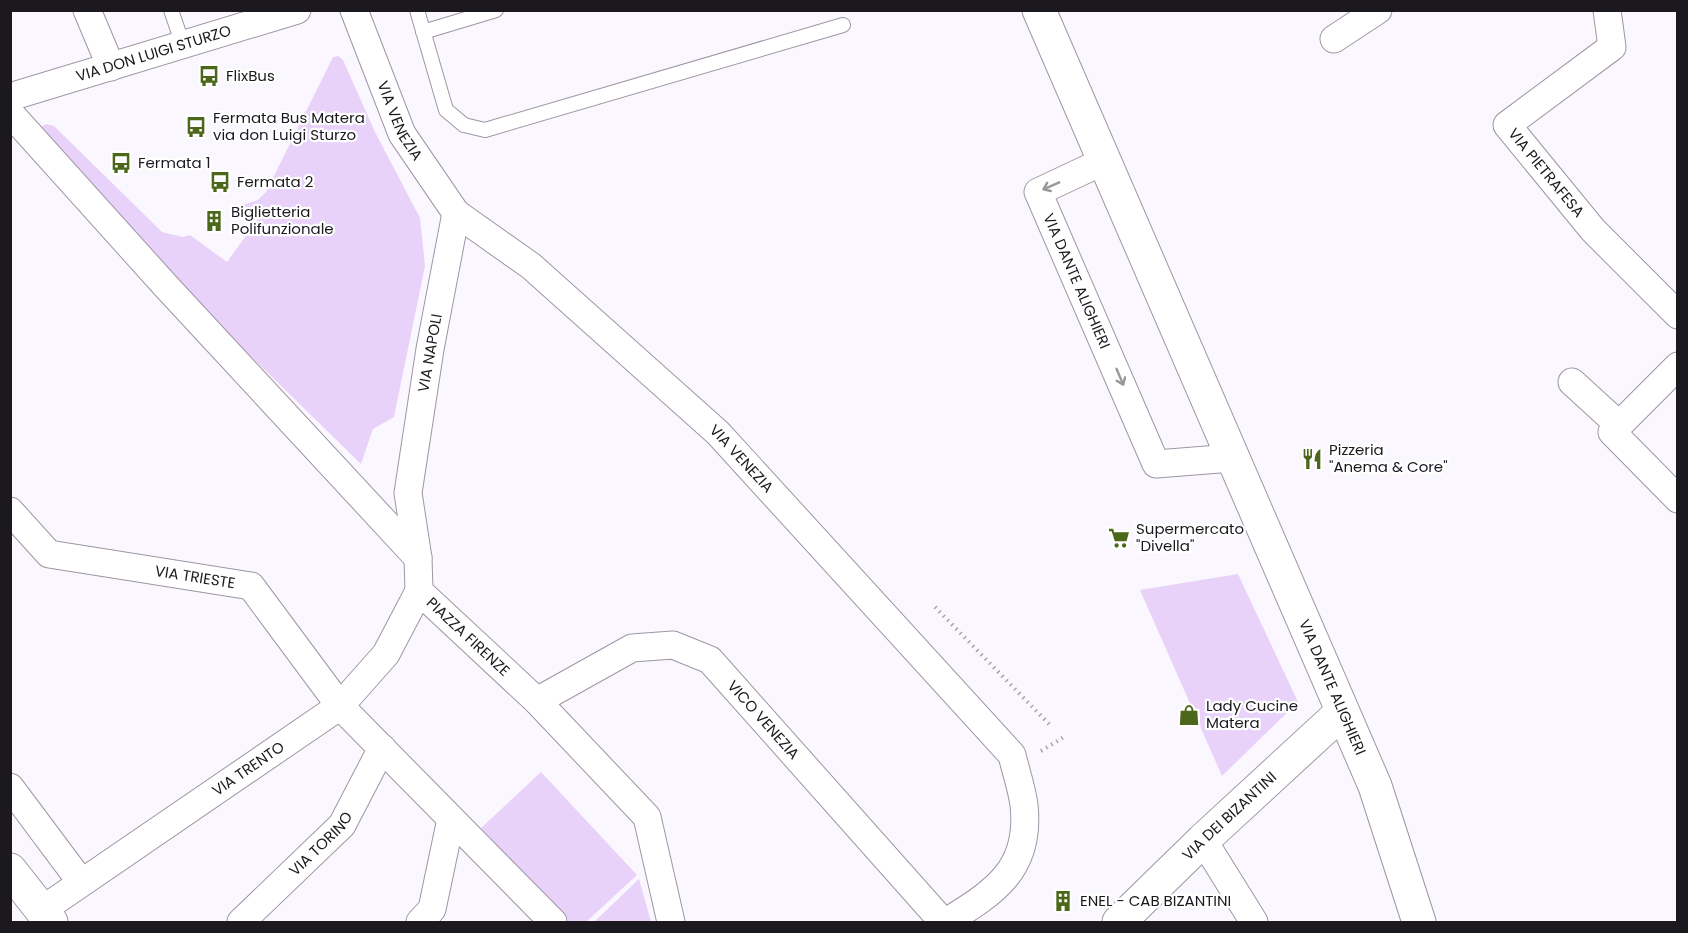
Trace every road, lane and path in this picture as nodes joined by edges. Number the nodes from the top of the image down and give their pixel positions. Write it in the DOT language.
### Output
graph roads {
  1 [pos="87,10"];
  2 [pos="171,10"];
  3 [pos="297,10"];
  4 [pos="354,10"];
  5 [pos="417,10"];
  6 [pos="496,10"];
  7 [pos="1039,10"];
  8 [pos="1378,10"];
  9 [pos="1606,10"];
  10 [pos="843,25"];
  11 [pos="423,32"];
  12 [pos="1334,39"];
  13 [pos="183,45"];
  14 [pos="111,66"];
  15 [pos="10,97"];
  16 [pos="10,113"];
  17 [pos="1104,161"];
  18 [pos="456,213"];
  19 [pos="1677,315"];
  20 [pos="1677,366"];
  21 [pos="1572,382"];
  22 [pos="1619,424"];
  23 [pos="1232,458"];
  24 [pos="408,493"];
  25 [pos="1677,499"];
  26 [pos="10,511"];
  27 [pos="418,558"];
  28 [pos="419,591"];
  29 [pos="935,607"];
  30 [pos="537,701"];
  31 [pos="340,706"];
  32 [pos="1342,712"];
  33 [pos="1050,725"];
  34 [pos="382,748"];
  35 [pos="10,787"];
  36 [pos="451,819"];
  37 [pos="1203,840"];
  38 [pos="10,870"];
  39 [pos="81,882"];
  40 [pos="46,916"];
  41 [pos="548,921"];
  42 [pos="241,922"];
  43 [pos="420,922"];
  44 [pos="671,922"];
  45 [pos="945,922"];
  46 [pos="1119,922"];
  47 [pos="1254,922"];
  48 [pos="1419,922"];
  1 -- 14 [label="street"];
  2 -- 13 [label="lane"];
  3 -- 13 [label="street, VIA DON LUIGI STURZO"];
  4 -- 18 [label="street, VIA VENEZIA"];
  5 -- 11 [label="lane"];
  6 -- 11 [label="lane"];
  7 -- 17 [label="main road, VIA DANTE ALIGHIERI"];
  8 -- 12 [label="street"];
  9 -- 19 [label="street, VIA PIETRAFESA"];
  10 -- 11 [label="lane"];
  13 -- 14 [label="street, VIA DON LUIGI STURZO"];
  14 -- 15 [label="street, VIA DON LUIGI STURZO"];
  16 -- 27 [label="street"];
  17 -- 23 [label="main road, VIA DANTE ALIGHIERI"];
  17 -- 23 [label="street, VIA DANTE ALIGHIERI, one-way"];
  18 -- 24 [label="street, VIA NAPOLI"];
  18 -- 45 [label="street, VIA VENEZIA"];
  20 -- 22 [label="street"];
  21 -- 22 [label="street"];
  22 -- 25 [label="street"];
  23 -- 32 [label="main road, VIA DANTE ALIGHIERI"];
  24 -- 27 [label="street, PIAZZA FIRENZE"];
  26 -- 31 [label="street, VIA TRIESTE"];
  27 -- 28 [label="street, PIAZZA FIRENZE"];
  28 -- 30 [label="street, PIAZZA FIRENZE"];
  28 -- 31 [label="street, VIA TRENTO"];
  29 -- 33 [label="path"];
  30 -- 44 [label="street, PIAZZA FIRENZE"];
  30 -- 45 [label="street, VICO VENEZIA"];
  31 -- 34 [label="street, VIA TRIESTE"];
  31 -- 39 [label="street, VIA TRENTO"];
  32 -- 37 [label="main road, VIA DEI BIZANTINI"];
  32 -- 48 [label="main road, VIA DANTE ALIGHIERI"];
  34 -- 36 [label="street, VIA TRIESTE"];
  34 -- 42 [label="street, VIA TORINO"];
  35 -- 39 [label="street"];
  36 -- 41 [label="street, VIA TRIESTE"];
  36 -- 43 [label="street"];
  37 -- 46 [label="main road, VIA DEI BIZANTINI"];
  37 -- 47 [label="street"];
  38 -- 40 [label="main road"];
  39 -- 40 [label="street, VIA TRENTO"];
}
